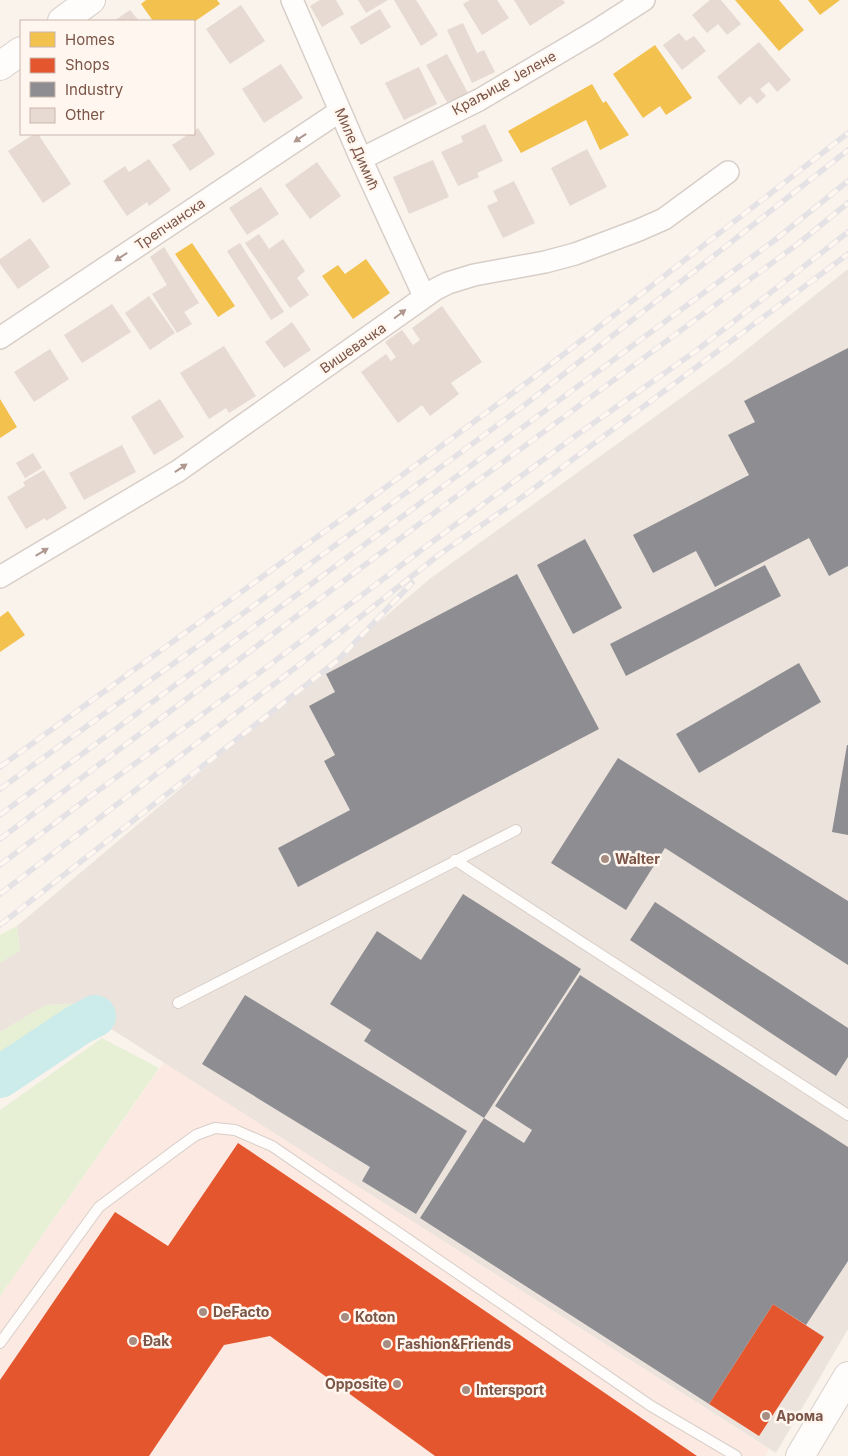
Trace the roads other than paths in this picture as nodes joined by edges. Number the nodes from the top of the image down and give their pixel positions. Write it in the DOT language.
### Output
graph roads {
  1 [pos="91,0"];
  2 [pos="292,0"];
  3 [pos="644,0"];
  4 [pos="63,20"];
  5 [pos="20,52"];
  6 [pos="0,66"];
  7 [pos="340,111"];
  8 [pos="361,159"];
  9 [pos="728,172"];
  10 [pos="424,296"];
  11 [pos="0,338"];
  12 [pos="0,577"];
  13 [pos="516,830"];
  14 [pos="455,860"];
  15 [pos="178,1003"];
  16 [pos="848,1115"];
  17 [pos="0,1344"];
  18 [pos="848,1376"];
  19 [pos="736,1456"];
  20 [pos="800,1456"];
  1 -- 4 [label="main road"];
  2 -- 7 [label="street, Миле Димић"];
  3 -- 8 [label="street, Краљице Јелене"];
  5 -- 6 [label="main road"];
  7 -- 8 [label="street, Миле Димић"];
  7 -- 11 [label="street, Трепчанска, one-way"];
  8 -- 10 [label="street, Миле Димић"];
  9 -- 10 [label="street, Вишевачка"];
  12 -- 10 [label="street, Вишевачка, one-way"];
  13 -- 14 [label="lane"];
  14 -- 15 [label="lane"];
  14 -- 16 [label="lane"];
  17 -- 19 [label="lane"];
  18 -- 20 [label="main road"];
}
